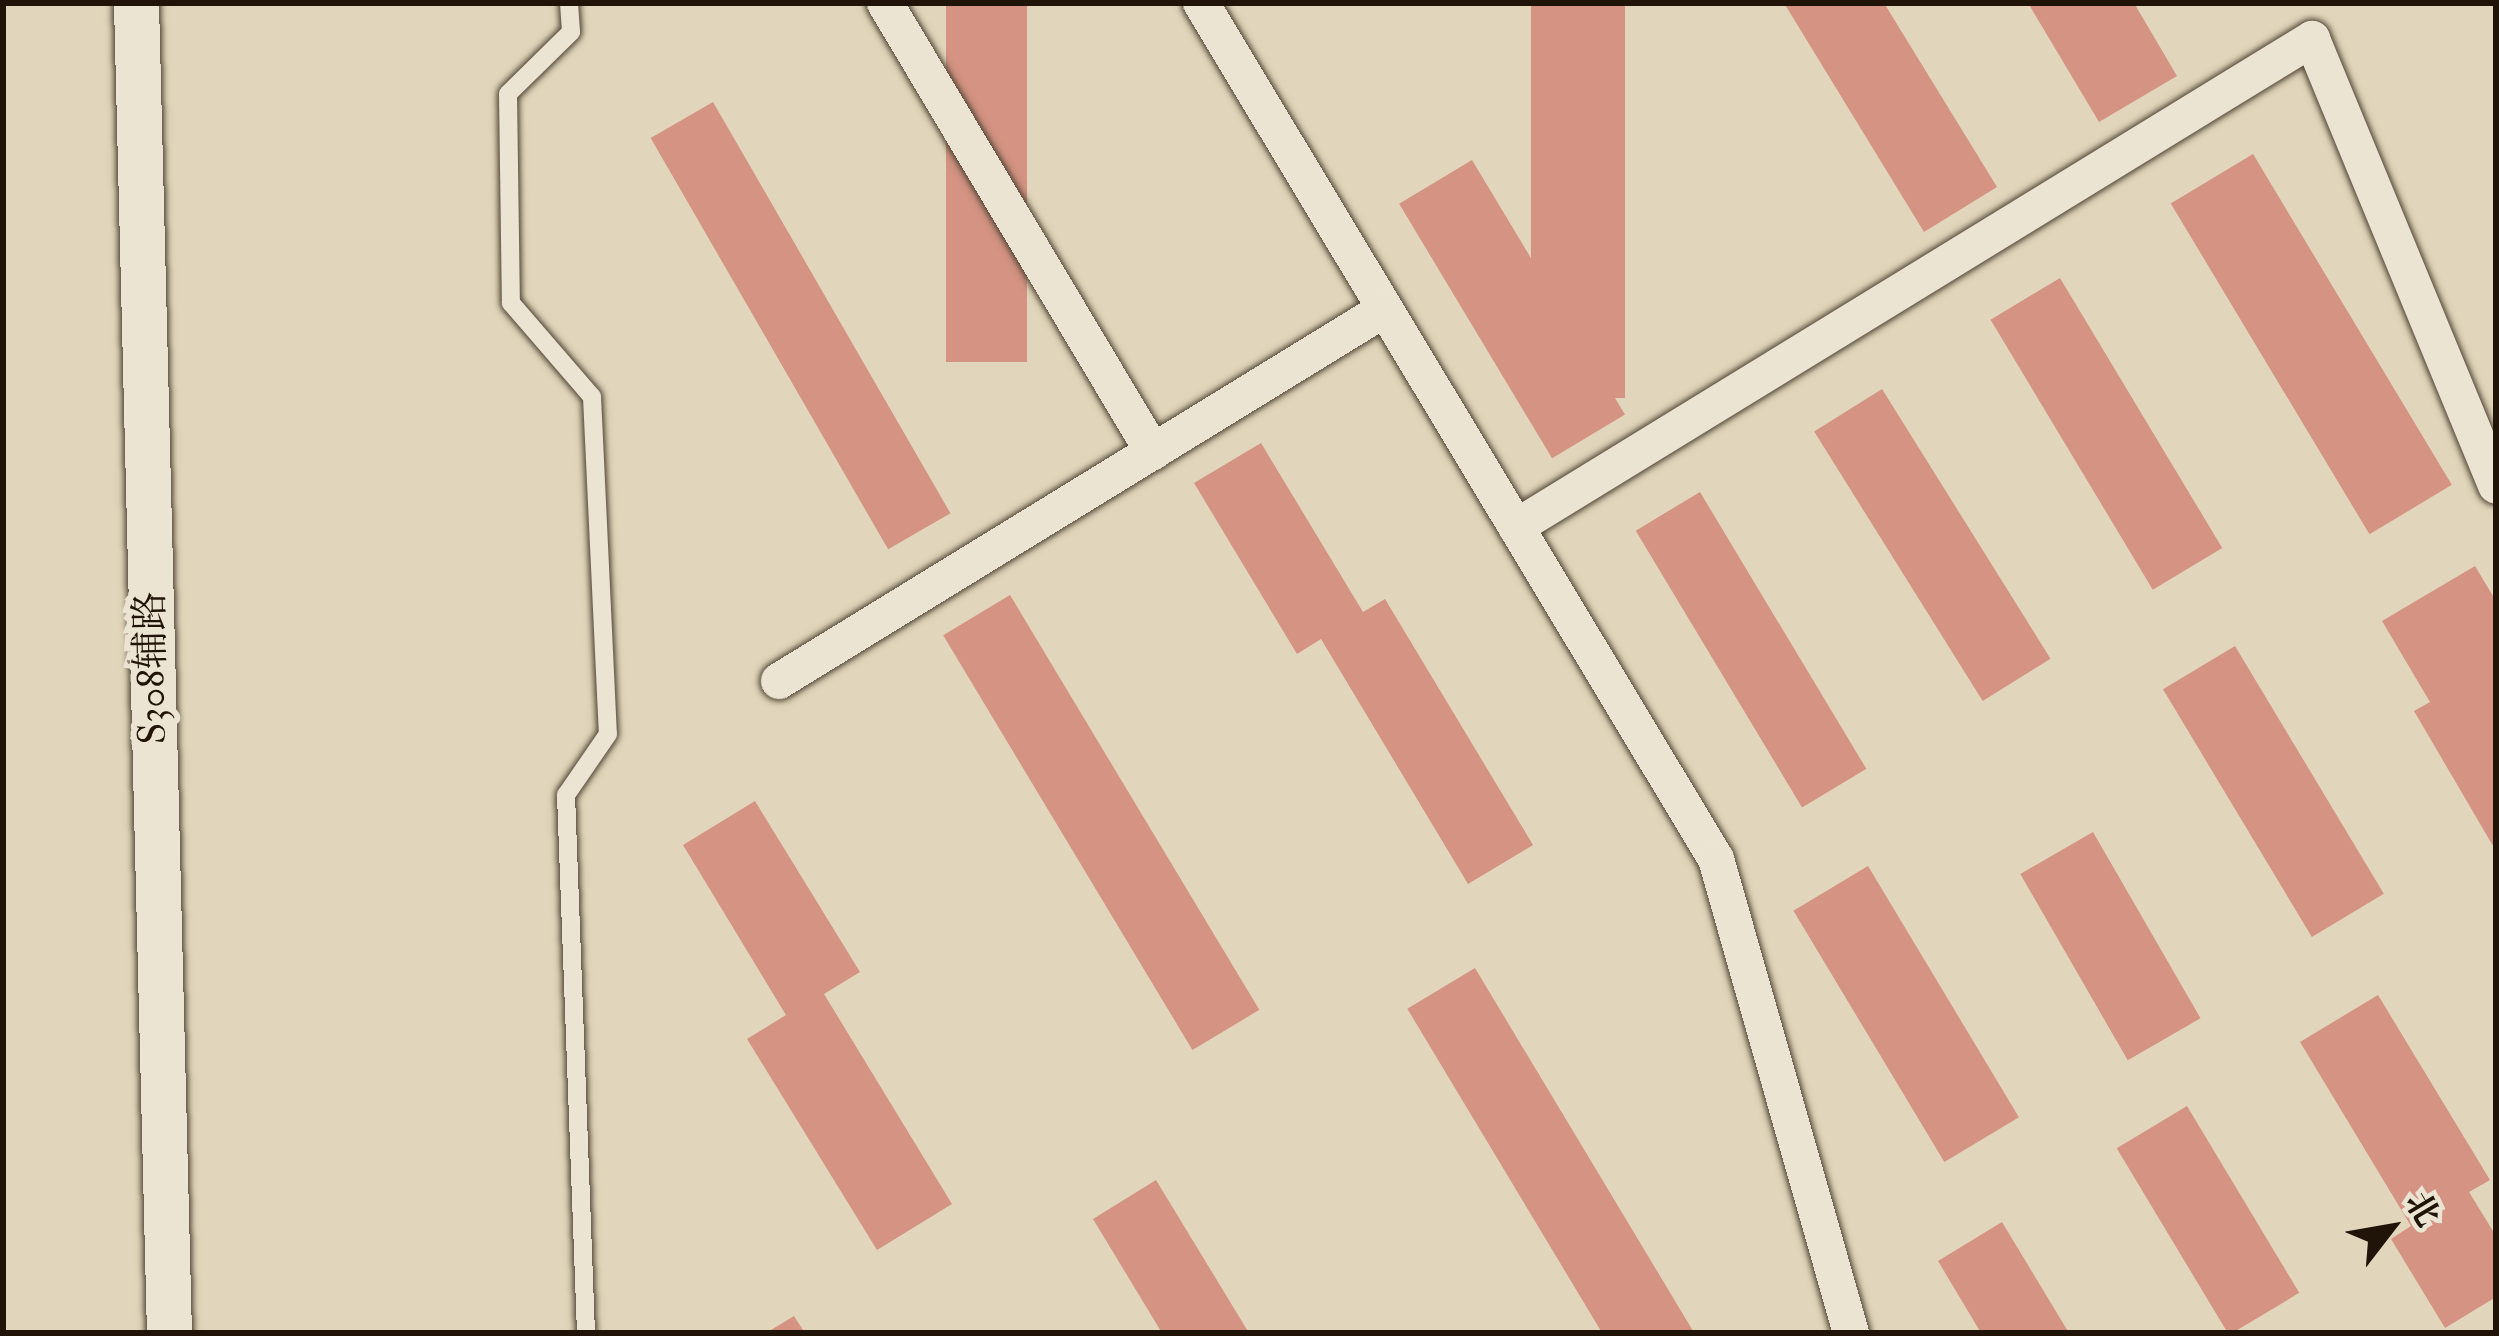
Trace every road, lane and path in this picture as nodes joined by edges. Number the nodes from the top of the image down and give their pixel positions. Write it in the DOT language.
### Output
graph roads {
  1 [pos="136,3"];
  2 [pos="569,3"];
  3 [pos="885,3"];
  4 [pos="1202,3"];
  5 [pos="1385,309"];
  6 [pos="1153,452"];
  7 [pos="2496,485"];
  8 [pos="1516,527"];
  9 [pos="779,681"];
  10 [pos="169,1333"];
  11 [pos="586,1333"];
  12 [pos="1851,1333"];
  1 -- 10 [label="street, S308辅路"];
  2 -- 11 [label="lane"];
  3 -- 6 [label="street"];
  4 -- 5 [label="street"];
  5 -- 6 [label="street"];
  5 -- 8 [label="street"];
  6 -- 9 [label="street"];
  7 -- 8 [label="street"];
  8 -- 12 [label="street"];
}
